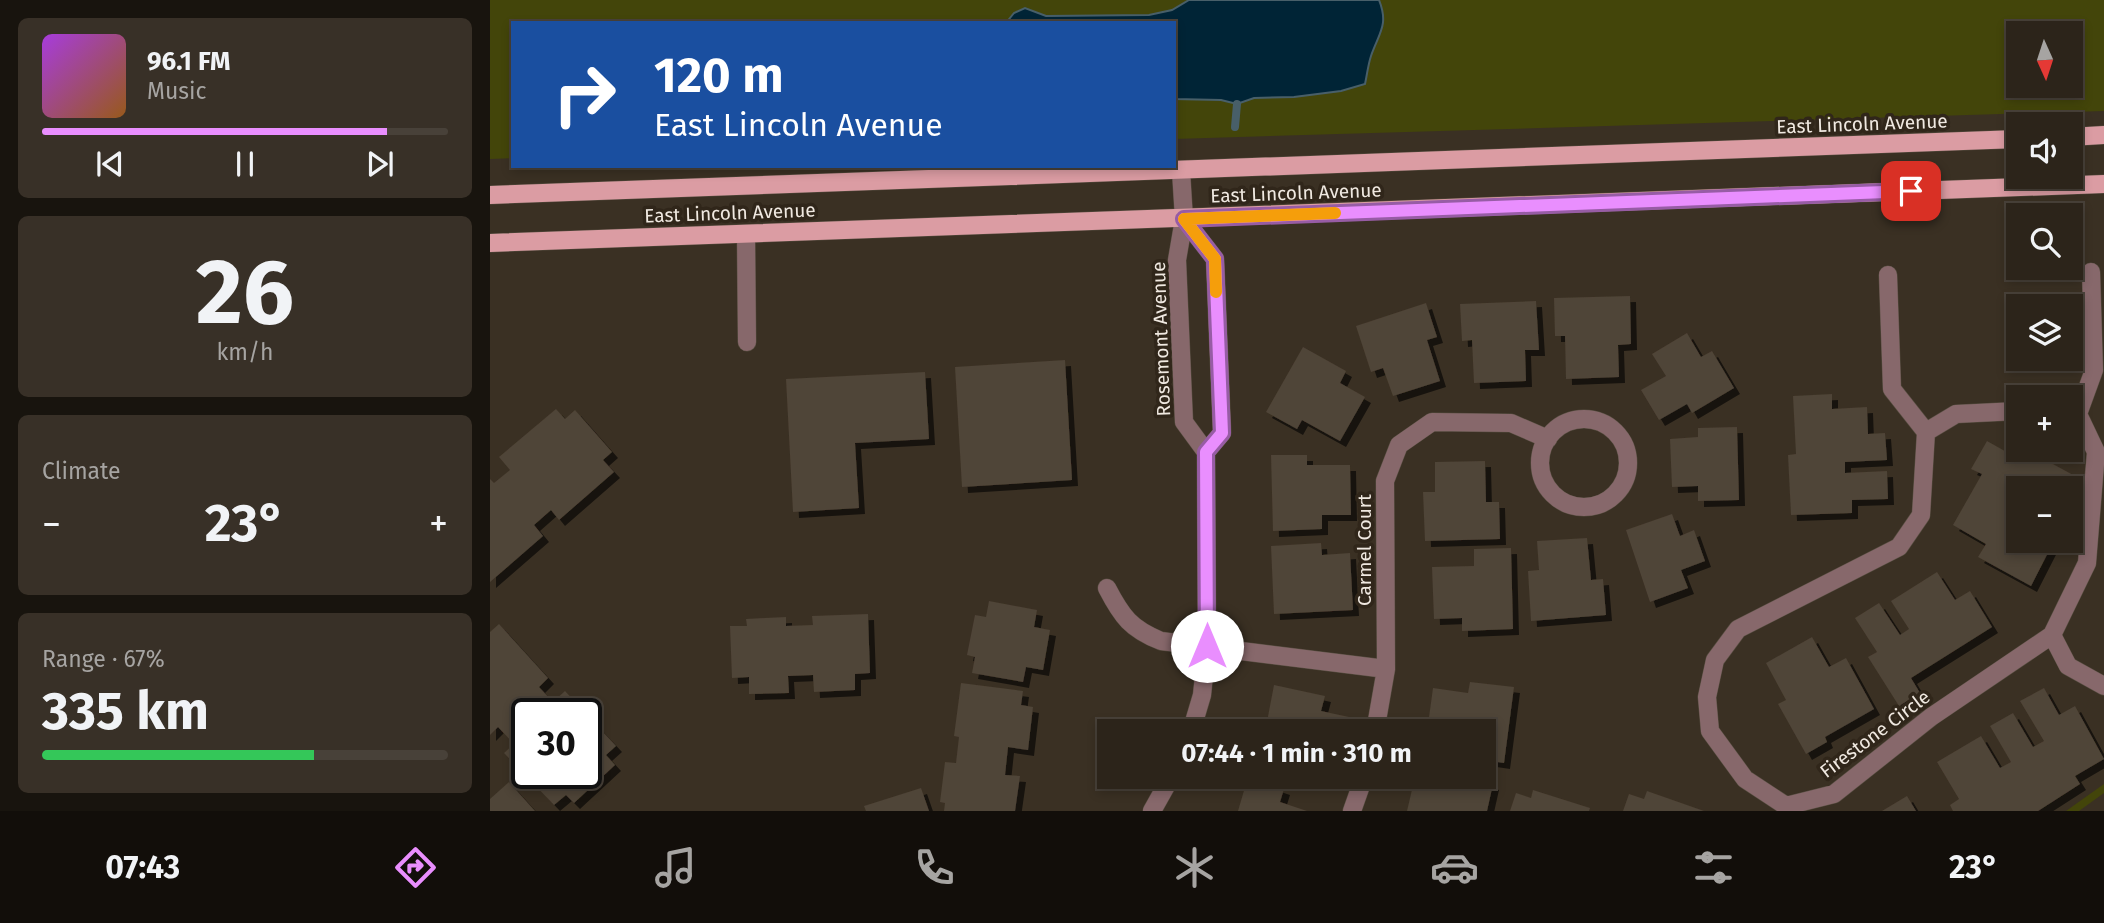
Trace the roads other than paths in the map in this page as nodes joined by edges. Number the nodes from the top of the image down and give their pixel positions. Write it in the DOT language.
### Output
graph roads {
  1 [pos="2104,135"];
  2 [pos="2083,136"];
  3 [pos="2006,139"];
  4 [pos="1181,171"];
  5 [pos="2104,184"];
  6 [pos="490,195"];
  7 [pos="1184,219"];
  8 [pos="746,234"];
  9 [pos="490,243"];
  10 [pos="2091,271"];
  11 [pos="1888,275"];
  12 [pos="747,342"];
  13 [pos="2083,395"];
  14 [pos="2006,412"];
  15 [pos="2083,429"];
  16 [pos="1926,432"];
  17 [pos="1548,439"];
  18 [pos="1206,452"];
  19 [pos="1107,588"];
  20 [pos="2052,635"];
  21 [pos="1207,646"];
  22 [pos="1386,668"];
  23 [pos="2104,686"];
  24 [pos="1195,719"];
  25 [pos="1377,719"];
  26 [pos="1164,789"];
  27 [pos="1360,789"];
  28 [pos="1786,808"];
  29 [pos="1152,811"];
  30 [pos="1352,811"];
  1 -- 2 [label="main road"];
  3 -- 4 [label="main road, East Lincoln Avenue"];
  4 -- 6 [label="main road, East Lincoln Avenue"];
  4 -- 7 [label="street, Rosemont Avenue"];
  5 -- 7 [label="main road, East Lincoln Avenue"];
  7 -- 8 [label="main road, East Lincoln Avenue"];
  7 -- 18 [label="street, Rosemont Avenue"];
  7 -- 18 [label="street"];
  8 -- 9 [label="main road, East Lincoln Avenue"];
  8 -- 12 [label="street"];
  10 -- 13 [label="street"];
  11 -- 16 [label="street"];
  14 -- 16 [label="street"];
  15 -- 20 [label="street, Firestone Circle"];
  16 -- 28 [label="street, Firestone Circle"];
  17 -- 17 [label="street"];
  17 -- 22 [label="street, Carmel Court"];
  18 -- 21 [label="street"];
  19 -- 21 [label="street"];
  20 -- 23 [label="street"];
  20 -- 28 [label="street, Firestone Circle"];
  21 -- 22 [label="street"];
  21 -- 24 [label="street"];
  22 -- 25 [label="street, Carmel Court"];
  26 -- 29 [label="street"];
  27 -- 30 [label="street"];
}
